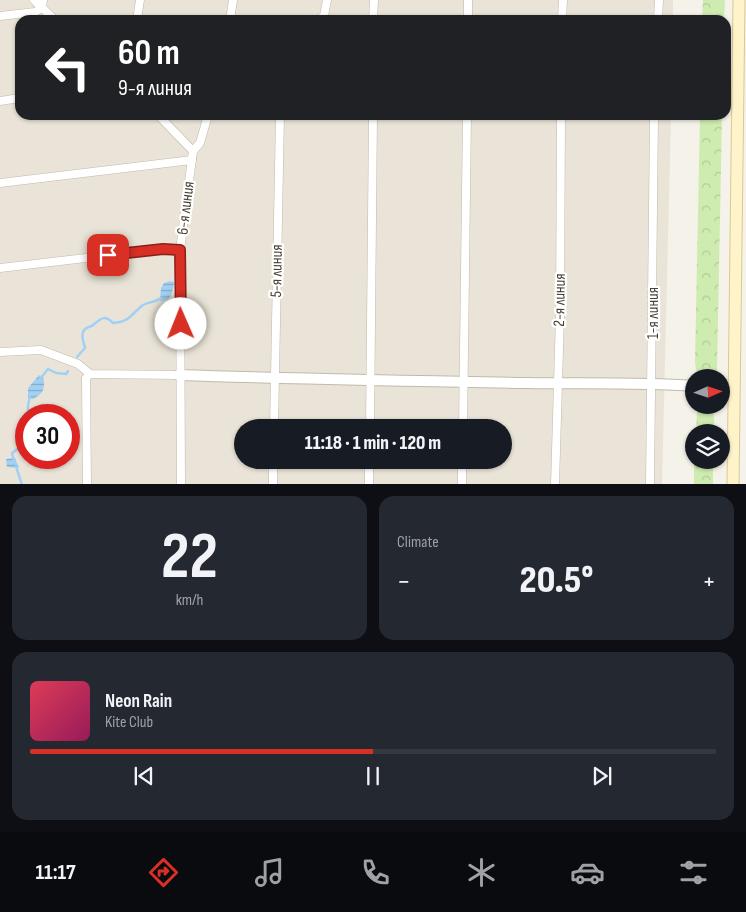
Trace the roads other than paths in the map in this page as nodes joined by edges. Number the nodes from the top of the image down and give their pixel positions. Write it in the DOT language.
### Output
graph roads {
  1 [pos="34,0"];
  2 [pos="140,0"];
  3 [pos="233,0"];
  4 [pos="327,0"];
  5 [pos="374,0"];
  6 [pos="468,0"];
  7 [pos="563,0"];
  8 [pos="659,0"];
  9 [pos="739,0"];
  10 [pos="43,4"];
  11 [pos="51,15"];
  12 [pos="138,15"];
  13 [pos="231,15"];
  14 [pos="324,15"];
  15 [pos="373,15"];
  16 [pos="468,15"];
  17 [pos="562,15"];
  18 [pos="658,15"];
  19 [pos="0,16"];
  20 [pos="15,99"];
  21 [pos="0,101"];
  22 [pos="162,120"];
  23 [pos="207,120"];
  24 [pos="280,120"];
  25 [pos="372,120"];
  26 [pos="467,120"];
  27 [pos="561,120"];
  28 [pos="654,120"];
  29 [pos="192,155"];
  30 [pos="0,183"];
  31 [pos="180,250"];
  32 [pos="0,268"];
  33 [pos="0,352"];
  34 [pos="90,374"];
  35 [pos="180,375"];
  36 [pos="275,378"];
  37 [pos="371,381"];
  38 [pos="463,382"];
  39 [pos="558,384"];
  40 [pos="652,384"];
  41 [pos="685,386"];
  42 [pos="730,389"];
  43 [pos="734,389"];
  44 [pos="274,419"];
  45 [pos="370,419"];
  46 [pos="463,419"];
  47 [pos="273,469"];
  48 [pos="369,469"];
  49 [pos="462,469"];
  50 [pos="86,484"];
  51 [pos="181,484"];
  52 [pos="273,484"];
  53 [pos="369,484"];
  54 [pos="462,484"];
  55 [pos="555,484"];
  56 [pos="650,484"];
  57 [pos="733,484"];
  1 -- 10 [label="street"];
  2 -- 12 [label="street"];
  3 -- 13 [label="street"];
  4 -- 14 [label="street"];
  5 -- 15 [label="street"];
  6 -- 16 [label="street"];
  7 -- 17 [label="street"];
  8 -- 18 [label="street"];
  9 -- 43 [label="main road"];
  10 -- 11 [label="street"];
  10 -- 19 [label="street"];
  20 -- 21 [label="street"];
  22 -- 29 [label="street"];
  23 -- 29 [label="street, 6-я линия"];
  24 -- 36 [label="street, 5-я линия"];
  25 -- 37 [label="street"];
  26 -- 38 [label="street"];
  27 -- 39 [label="street, 2-я линия"];
  28 -- 40 [label="street, 1-я линия"];
  29 -- 30 [label="street"];
  29 -- 31 [label="street, 6-я линия"];
  31 -- 32 [label="street"];
  31 -- 35 [label="street, 6-я линия"];
  33 -- 34 [label="street"];
  34 -- 35 [label="street"];
  34 -- 50 [label="street"];
  35 -- 36 [label="street"];
  35 -- 51 [label="street, 6-я линия"];
  36 -- 37 [label="street"];
  36 -- 44 [label="street, 5-я линия"];
  37 -- 38 [label="street"];
  37 -- 45 [label="street"];
  38 -- 39 [label="street"];
  38 -- 46 [label="street"];
  39 -- 40 [label="street"];
  39 -- 55 [label="street, 2-я линия"];
  40 -- 41 [label="street"];
  40 -- 56 [label="street, 1-я линия"];
  42 -- 43 [label="street"];
  43 -- 57 [label="main road"];
  47 -- 52 [label="street"];
  48 -- 53 [label="street"];
  49 -- 54 [label="street"];
}
